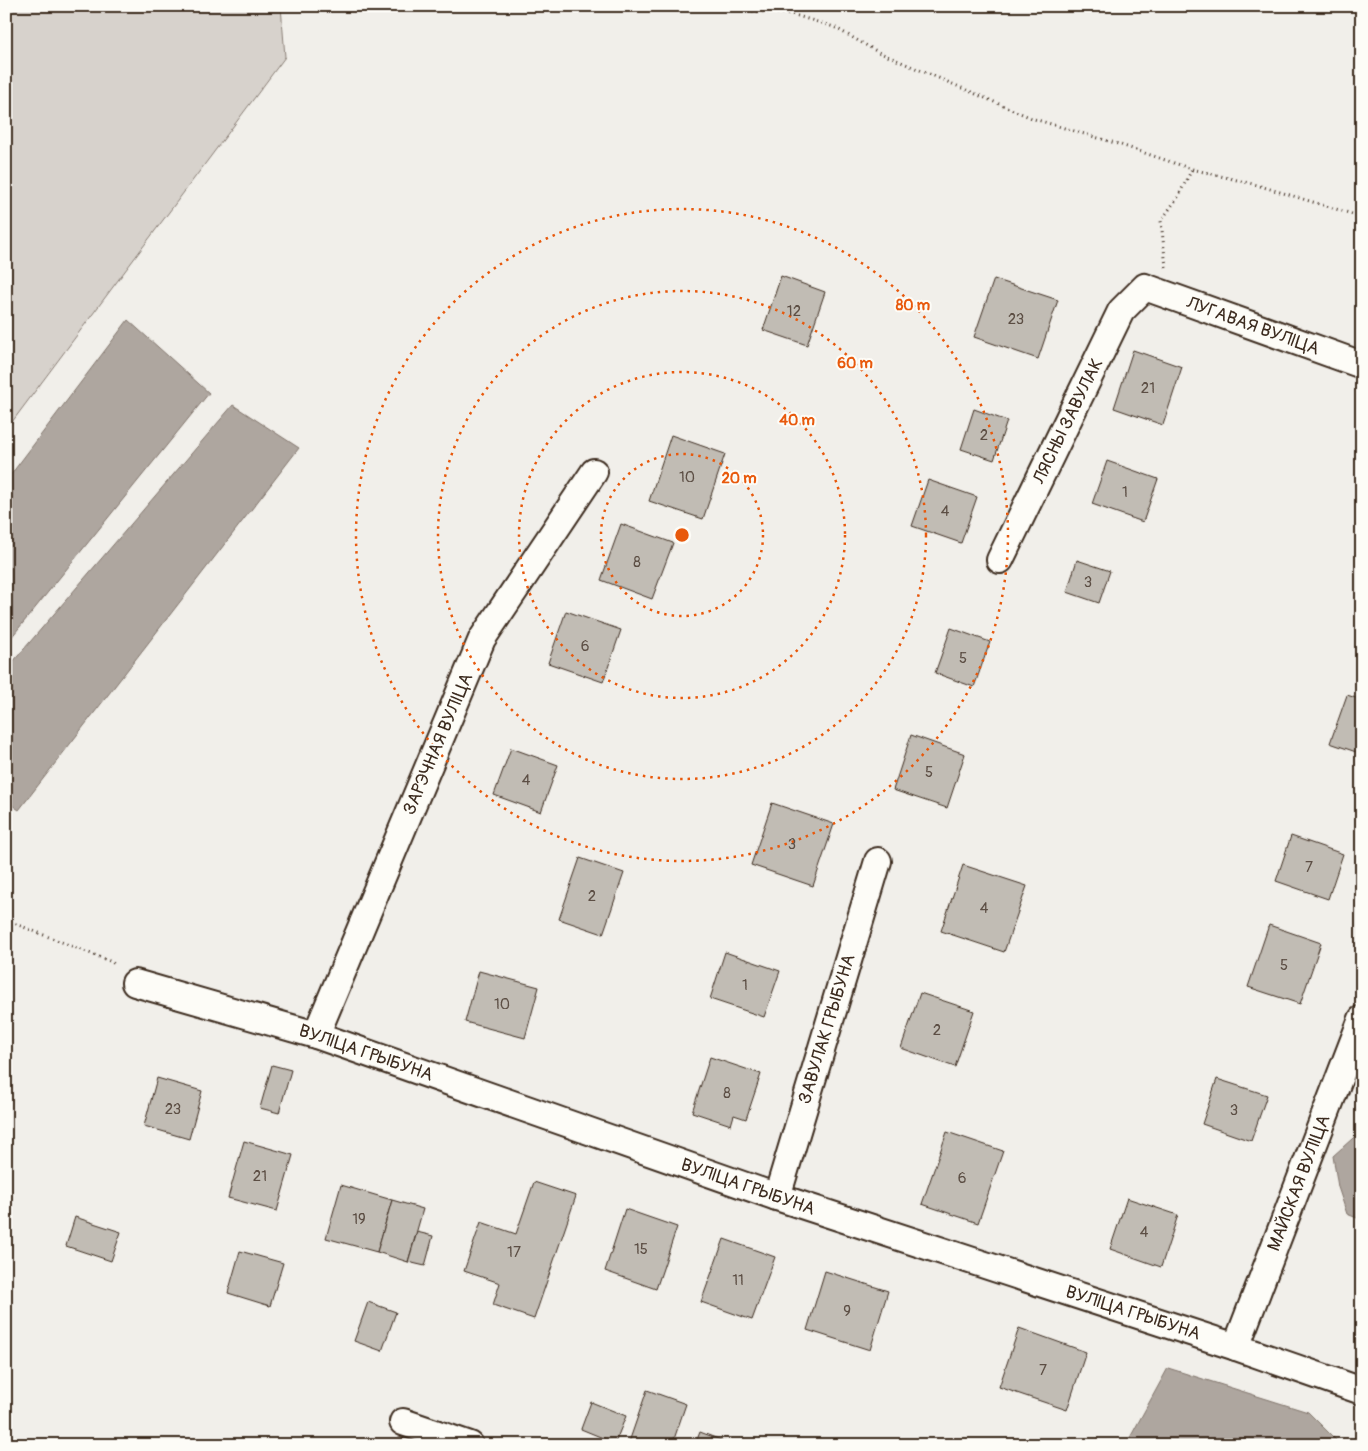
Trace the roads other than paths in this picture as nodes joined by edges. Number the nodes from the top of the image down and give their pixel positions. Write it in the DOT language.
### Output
graph roads {
  1 [pos="1145,287"];
  2 [pos="1362,365"];
  3 [pos="594,472"];
  4 [pos="1000,560"];
  5 [pos="878,861"];
  6 [pos="135,983"];
  7 [pos="1362,1019"];
  8 [pos="316,1035"];
  9 [pos="776,1197"];
  10 [pos="1236,1347"];
  11 [pos="1362,1390"];
  12 [pos="403,1422"];
  13 [pos="470,1445"];
  1 -- 2 [label="street, ЛУГАВАЯ ВУЛІЦА"];
  1 -- 4 [label="street, ЛЯСНЫ ЗАВУЛАК"];
  3 -- 8 [label="street, ЗАРЭЧНАЯ ВУЛІЦА"];
  5 -- 9 [label="street, ЗАВУЛАК ГРЫБУНА"];
  6 -- 8 [label="street, ВУЛІЦА ГРЫБУНА"];
  7 -- 10 [label="street, МАЙСКАЯ ВУЛІЦА"];
  8 -- 9 [label="street, ВУЛІЦА ГРЫБУНА"];
  9 -- 10 [label="street, ВУЛІЦА ГРЫБУНА"];
  10 -- 11 [label="street, ВУЛІЦА ГРЫБУНА"];
  12 -- 13 [label="street"];
}
